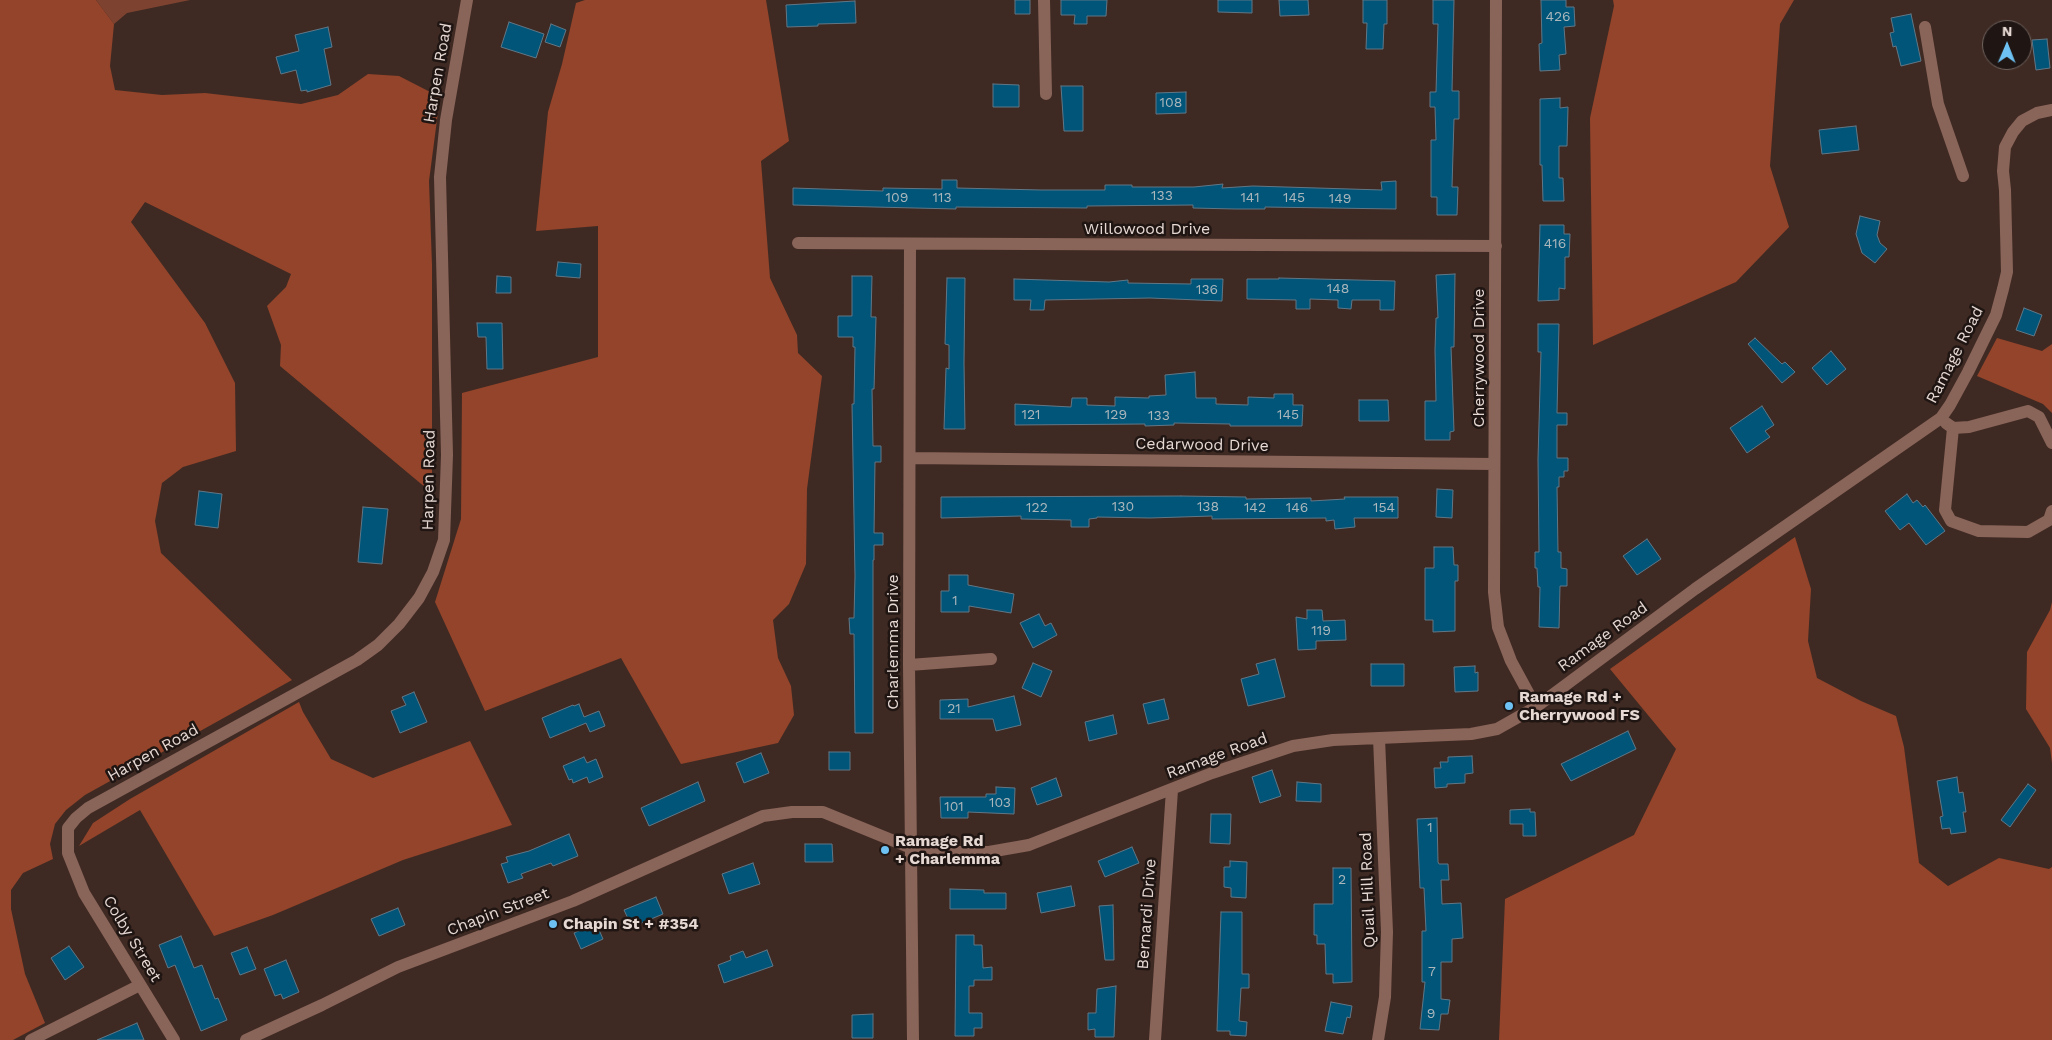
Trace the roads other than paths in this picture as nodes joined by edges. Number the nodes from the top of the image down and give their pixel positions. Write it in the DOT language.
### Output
graph roads {
  1 [pos="467,0"];
  2 [pos="1044,0"];
  3 [pos="1496,0"];
  4 [pos="1925,27"];
  5 [pos="1046,94"];
  6 [pos="2052,110"];
  7 [pos="1964,176"];
  8 [pos="798,243"];
  9 [pos="910,244"];
  10 [pos="1496,246"];
  11 [pos="1941,418"];
  12 [pos="1953,428"];
  13 [pos="2052,443"];
  14 [pos="910,458"];
  15 [pos="1494,464"];
  16 [pos="2052,511"];
  17 [pos="991,659"];
  18 [pos="909,665"];
  19 [pos="1536,706"];
  20 [pos="1379,738"];
  21 [pos="1172,790"];
  22 [pos="763,816"];
  23 [pos="910,849"];
  24 [pos="68,853"];
  25 [pos="140,985"];
  26 [pos="31,1040"];
  27 [pos="174,1040"];
  28 [pos="246,1040"];
  29 [pos="912,1040"];
  30 [pos="1155,1040"];
  31 [pos="1378,1040"];
  1 -- 24 [label="street, Harpen Road"];
  2 -- 5 [label="street"];
  3 -- 10 [label="street, Cherrywood Drive"];
  4 -- 7 [label="street"];
  6 -- 11 [label="street, Ramage Road"];
  8 -- 9 [label="street, Willowood Drive"];
  9 -- 10 [label="street, Willowood Drive"];
  9 -- 14 [label="street, Charlemma Drive"];
  10 -- 15 [label="street, Cherrywood Drive"];
  11 -- 12 [label="street"];
  11 -- 19 [label="street, Ramage Road"];
  12 -- 13 [label="street"];
  12 -- 16 [label="street"];
  14 -- 15 [label="street, Cedarwood Drive"];
  14 -- 18 [label="street, Charlemma Drive"];
  15 -- 19 [label="street, Cherrywood Drive"];
  17 -- 18 [label="street"];
  18 -- 23 [label="street, Charlemma Drive"];
  19 -- 20 [label="street, Ramage Road"];
  20 -- 21 [label="street, Ramage Road"];
  20 -- 31 [label="street, Quail Hill Road"];
  21 -- 23 [label="street, Ramage Road"];
  21 -- 30 [label="street, Bernardi Drive"];
  22 -- 23 [label="street, Ramage Road"];
  22 -- 28 [label="street, Chapin Street"];
  23 -- 29 [label="street, Charlemma Drive"];
  24 -- 25 [label="street, Colby Street"];
  25 -- 26 [label="street"];
  25 -- 27 [label="street, Colby Street"];
}
